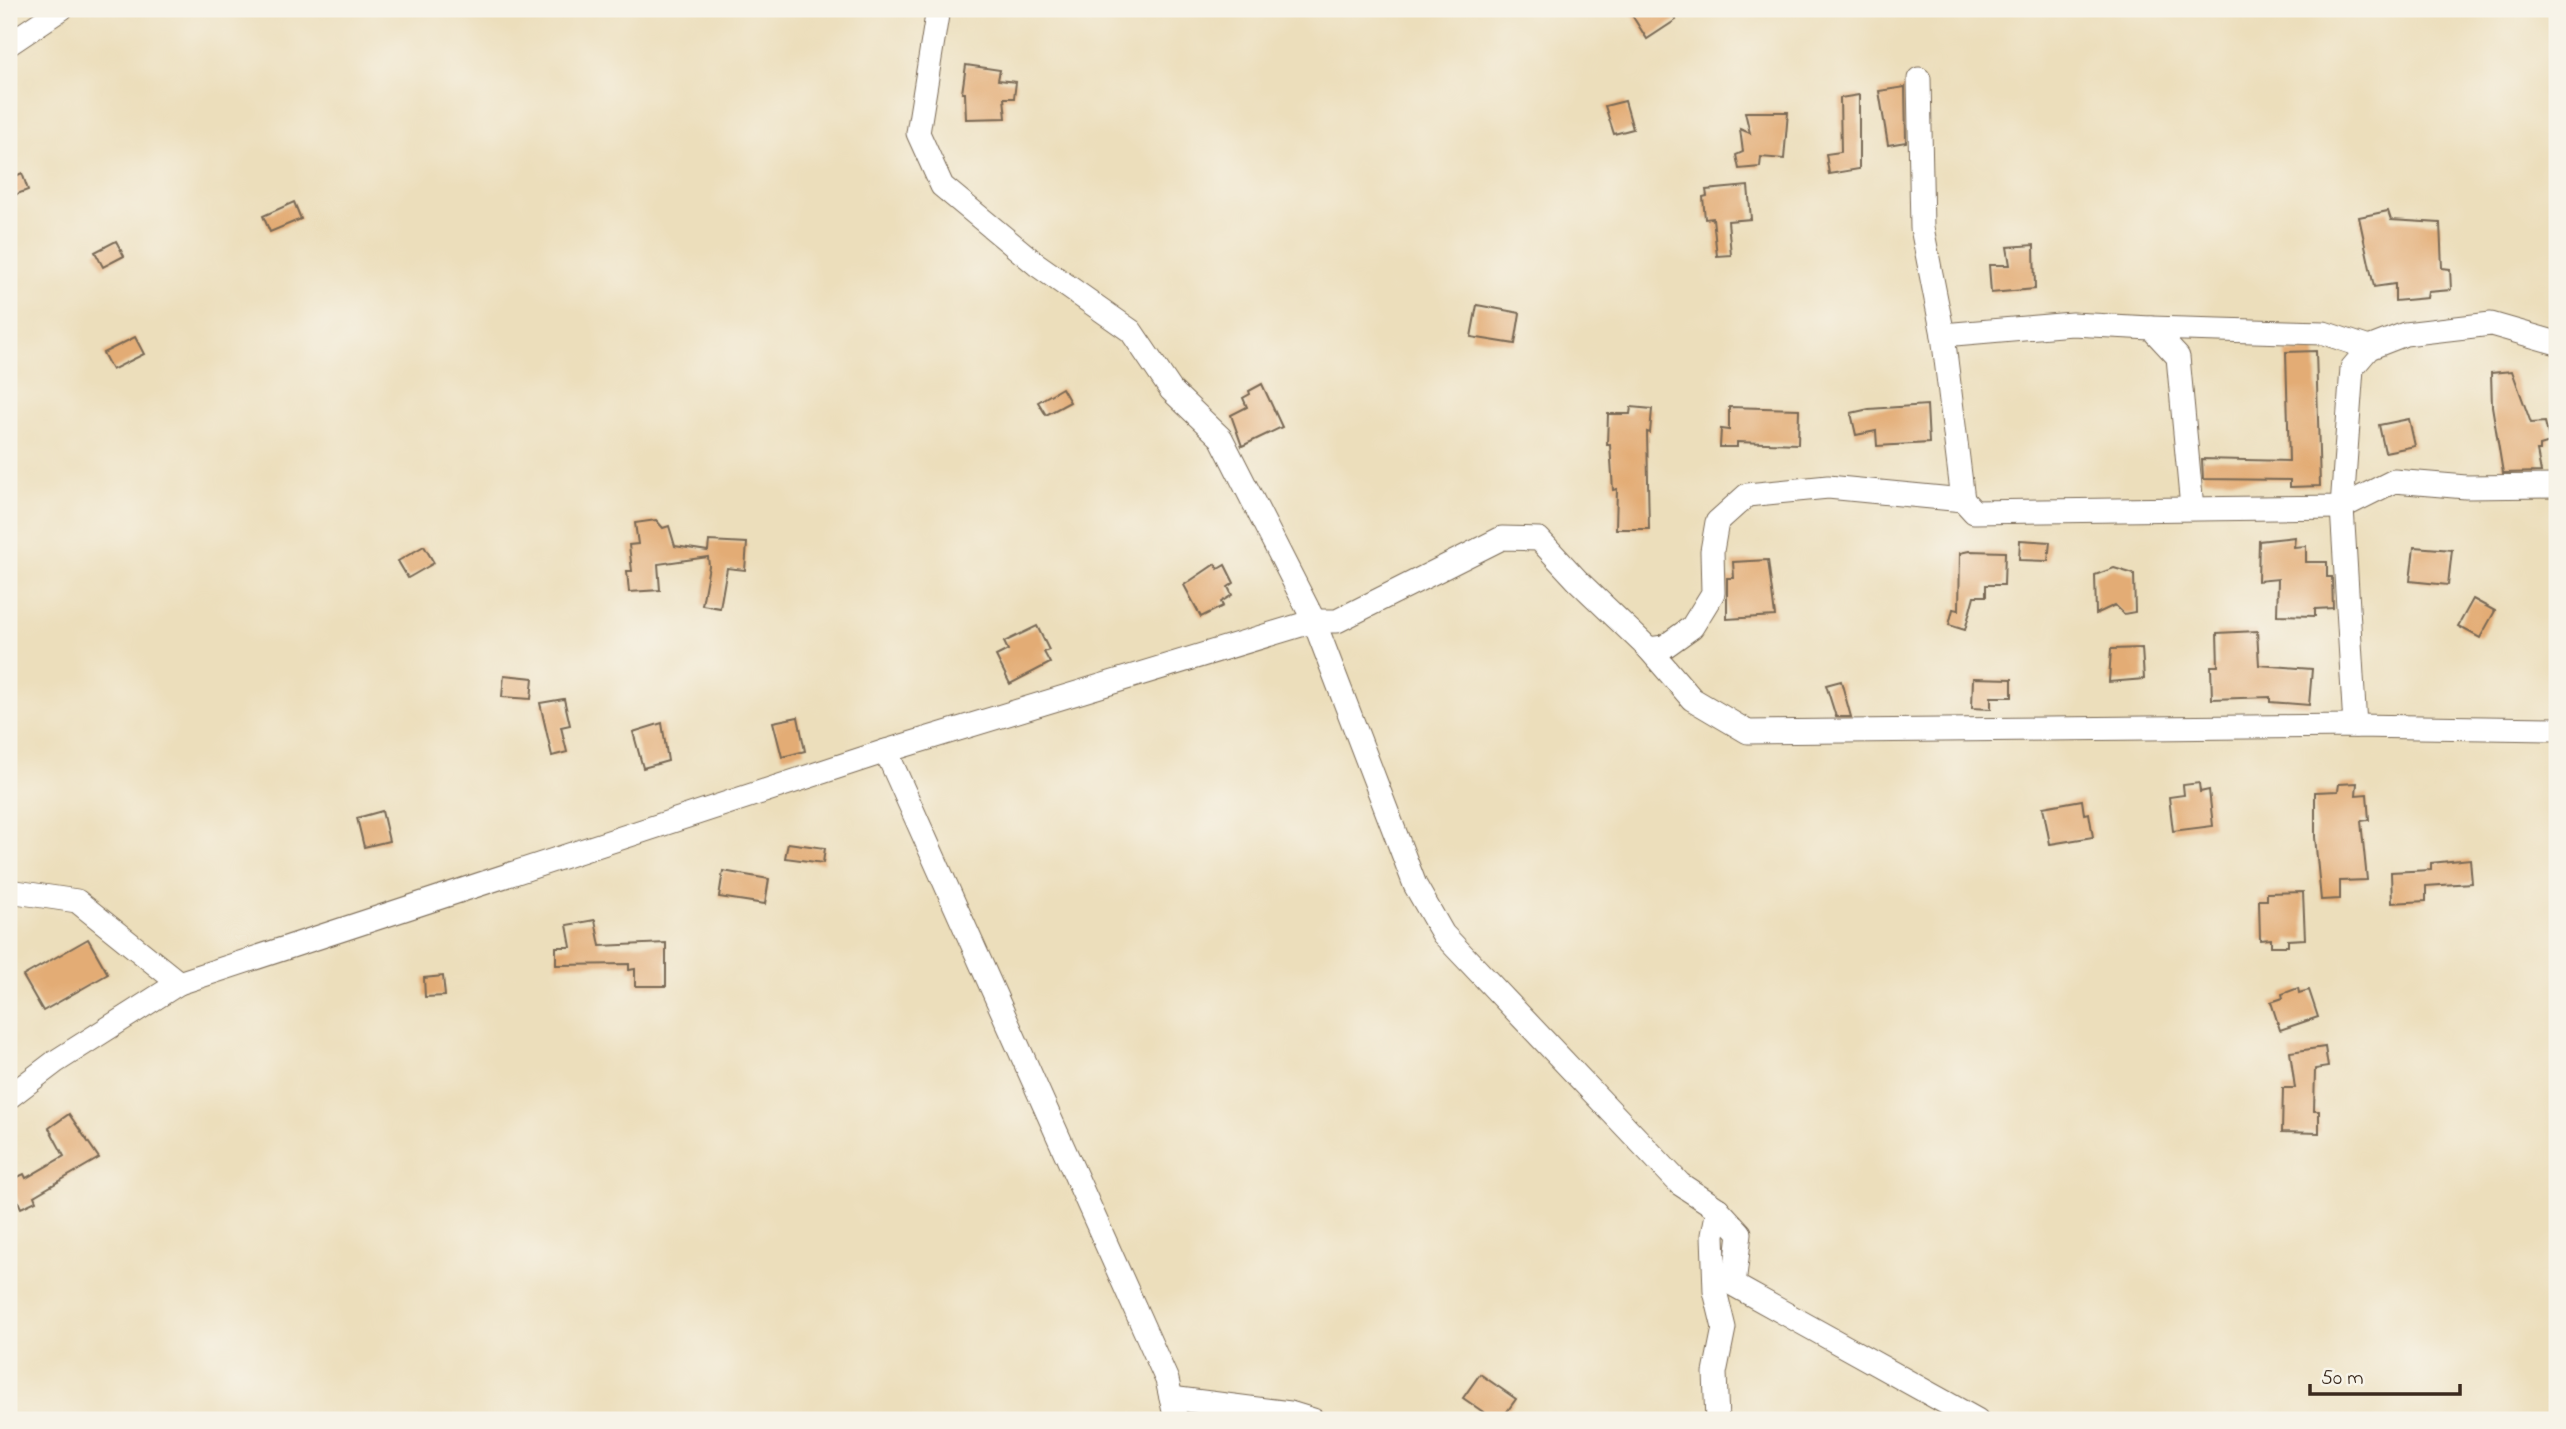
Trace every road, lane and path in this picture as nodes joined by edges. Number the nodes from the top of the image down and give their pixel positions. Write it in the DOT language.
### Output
graph roads {
  1 [pos="61,9"];
  2 [pos="938,9"];
  3 [pos="9,44"];
  4 [pos="1919,79"];
  5 [pos="2151,328"];
  6 [pos="1943,335"];
  7 [pos="2557,343"];
  8 [pos="2368,348"];
  9 [pos="2557,486"];
  10 [pos="1963,500"];
  11 [pos="2342,507"];
  12 [pos="2192,508"];
  13 [pos="1314,621"];
  14 [pos="1649,649"];
  15 [pos="2355,726"];
  16 [pos="2557,729"];
  17 [pos="886,751"];
  18 [pos="9,891"];
  19 [pos="178,983"];
  20 [pos="9,1097"];
  21 [pos="1718,1209"];
  22 [pos="1174,1409"];
  23 [pos="1312,1420"];
  24 [pos="1717,1420"];
  25 [pos="1977,1420"];
  1 -- 3 [label="street"];
  2 -- 13 [label="street"];
  4 -- 6 [label="street"];
  5 -- 6 [label="street"];
  5 -- 8 [label="street"];
  5 -- 12 [label="street"];
  6 -- 10 [label="street"];
  7 -- 8 [label="street"];
  8 -- 11 [label="street"];
  9 -- 11 [label="street"];
  10 -- 12 [label="street"];
  10 -- 14 [label="street"];
  11 -- 12 [label="street"];
  11 -- 15 [label="street"];
  13 -- 14 [label="street"];
  13 -- 17 [label="street"];
  13 -- 21 [label="street"];
  14 -- 15 [label="street"];
  15 -- 16 [label="street"];
  17 -- 19 [label="street"];
  17 -- 22 [label="street"];
  18 -- 19 [label="street"];
  19 -- 20 [label="street"];
  21 -- 24 [label="street"];
  21 -- 25 [label="street"];
  22 -- 23 [label="street"];
}
